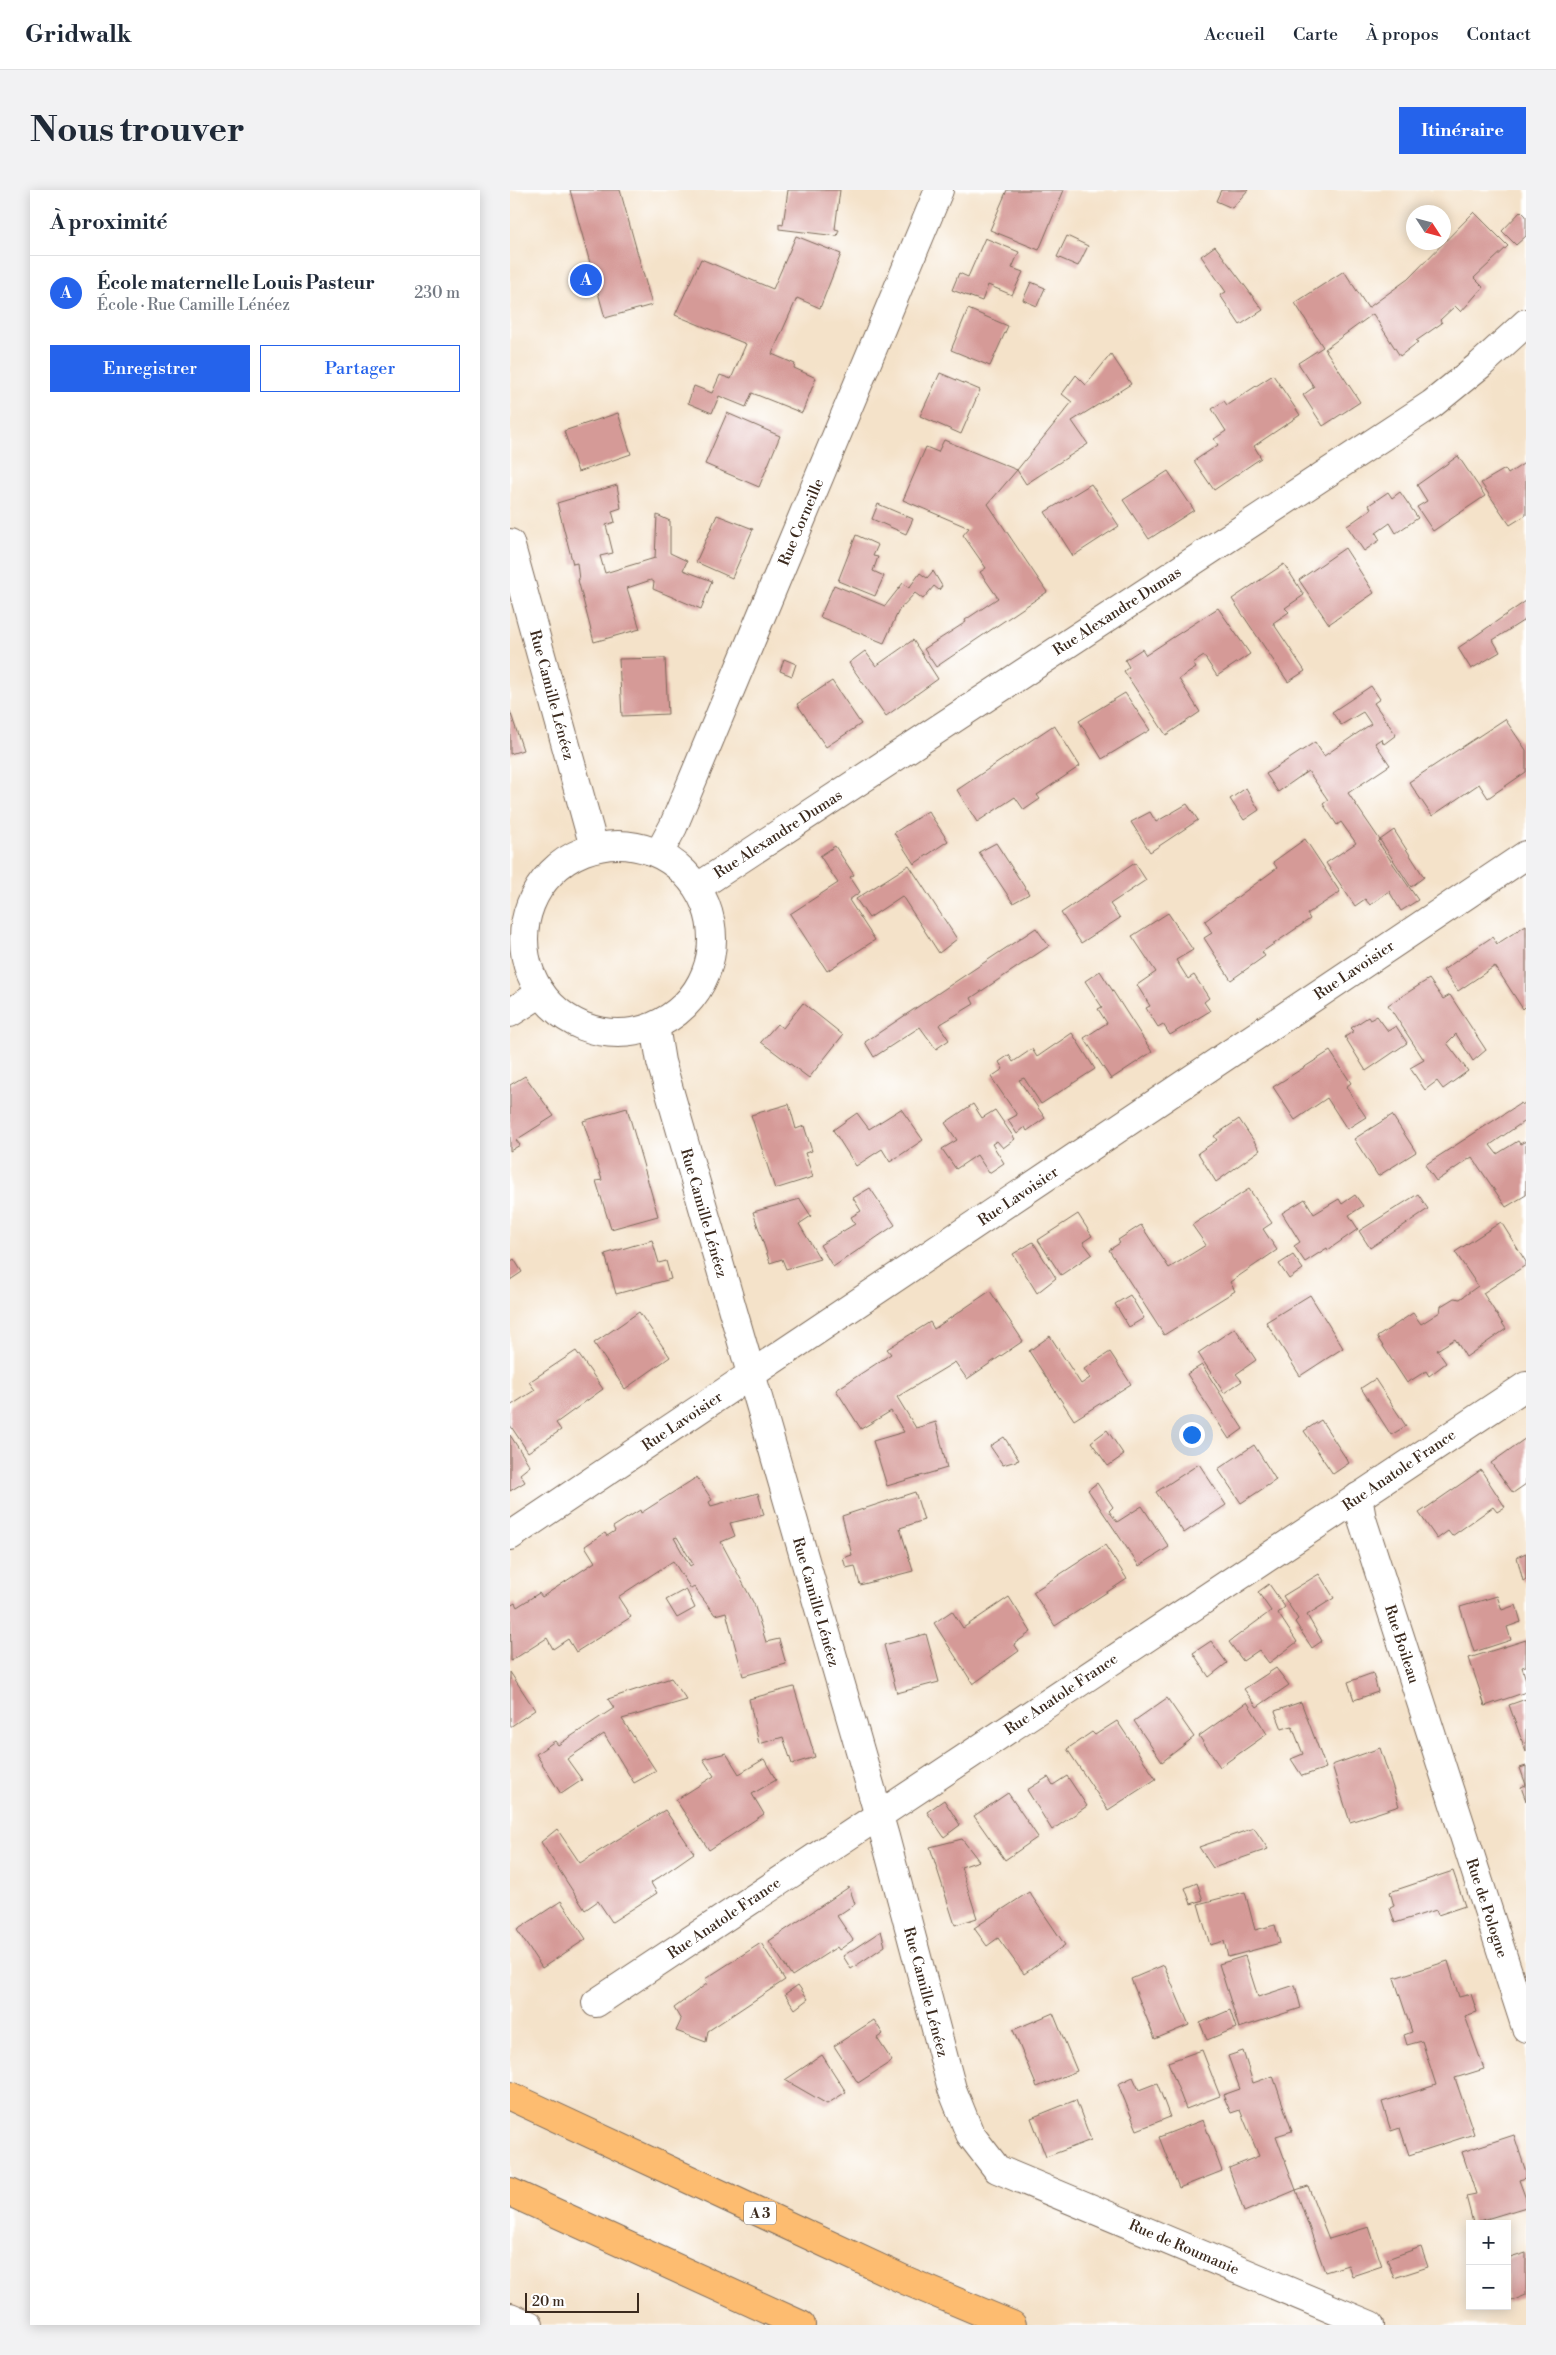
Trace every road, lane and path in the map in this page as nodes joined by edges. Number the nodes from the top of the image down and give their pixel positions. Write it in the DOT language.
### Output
graph roads {
  1 [pos="939,190"];
  2 [pos="1526,323"];
  3 [pos="510,543"];
  4 [pos="594,847"];
  5 [pos="659,853"];
  6 [pos="1526,856"];
  7 [pos="698,887"];
  8 [pos="519,910"];
  9 [pos="541,993"];
  10 [pos="510,1013"];
  11 [pos="656,1026"];
  12 [pos="750,1375"];
  13 [pos="1526,1386"];
  14 [pos="1358,1497"];
  15 [pos="510,1536"];
  16 [pos="1448,1789"];
  17 [pos="878,1816"];
  18 [pos="596,2003"];
  19 [pos="1526,2028"];
  20 [pos="510,2096"];
  21 [pos="997,2169"];
  22 [pos="510,2192"];
  23 [pos="510,2317"];
  24 [pos="529,2325"];
  25 [pos="801,2325"];
  26 [pos="1012,2325"];
  27 [pos="1370,2325"];
  1 -- 5 [label="street, Rue Corneille"];
  2 -- 7 [label="street, Rue Alexandre Dumas"];
  3 -- 4 [label="street, Rue Camille Lénéez"];
  4 -- 5 [label="street"];
  4 -- 8 [label="street"];
  5 -- 7 [label="street"];
  6 -- 12 [label="street, Rue Lavoisier"];
  7 -- 11 [label="street"];
  8 -- 9 [label="street"];
  9 -- 10 [label="street"];
  9 -- 11 [label="street"];
  11 -- 12 [label="street, Rue Camille Lénéez"];
  12 -- 15 [label="street, Rue Lavoisier"];
  12 -- 17 [label="street, Rue Camille Lénéez"];
  13 -- 14 [label="street, Rue Anatole France"];
  14 -- 16 [label="street, Rue Boileau"];
  14 -- 17 [label="street, Rue Anatole France"];
  16 -- 19 [label="street, Rue de Pologne"];
  17 -- 18 [label="street, Rue Anatole France"];
  17 -- 21 [label="street, Rue Camille Lénéez"];
  20 -- 26 [label="highway, A 3"];
  21 -- 27 [label="street, Rue de Roumanie"];
  22 -- 25 [label="highway"];
  23 -- 24 [label="street"];
}
